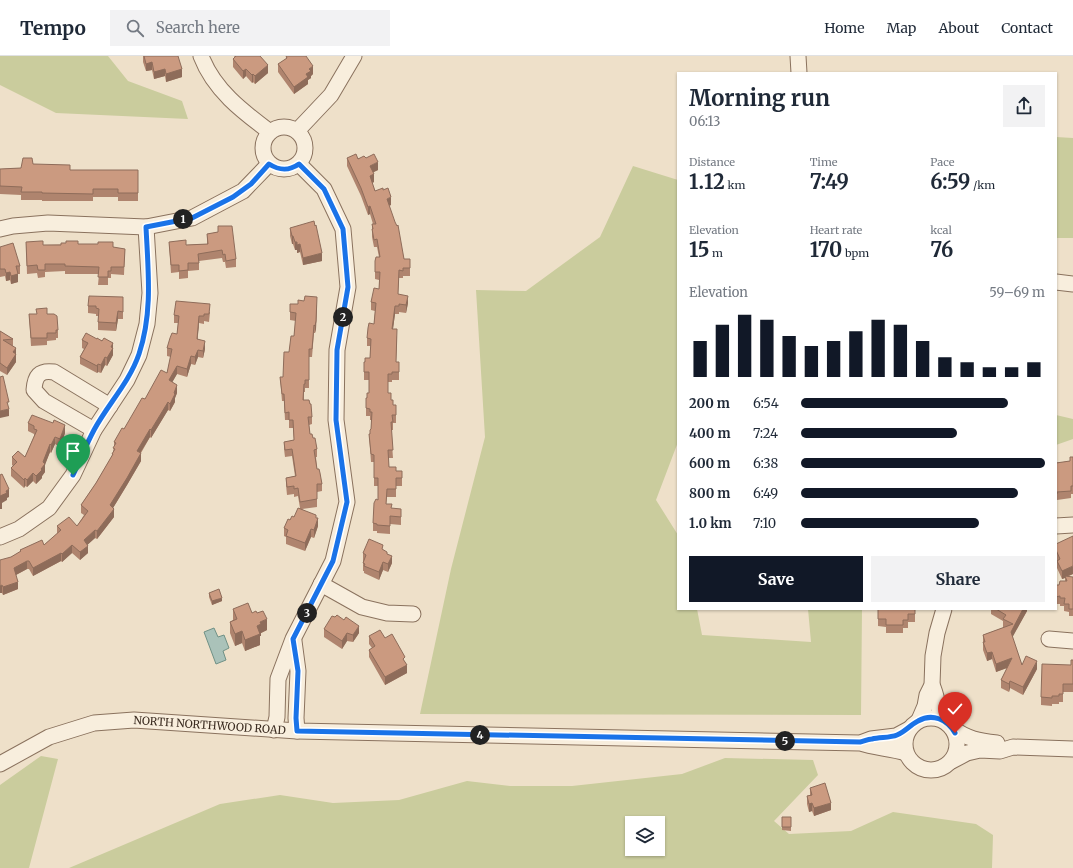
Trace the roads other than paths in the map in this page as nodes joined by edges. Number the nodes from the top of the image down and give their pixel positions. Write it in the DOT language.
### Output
graph roads {
  1 [pos="201,56"];
  2 [pos="354,56"];
  3 [pos="798,56"];
  4 [pos="799,72"];
  5 [pos="297,131"];
  6 [pos="270,132"];
  7 [pos="269,164"];
  8 [pos="299,164"];
  9 [pos="146,227"];
  10 [pos="0,230"];
  11 [pos="1057,282"];
  12 [pos="1073,284"];
  13 [pos="110,406"];
  14 [pos="94,430"];
  15 [pos="1073,525"];
  16 [pos="1057,526"];
  17 [pos="0,537"];
  18 [pos="321,584"];
  19 [pos="944,610"];
  20 [pos="413,614"];
  21 [pos="293,639"];
  22 [pos="1049,639"];
  23 [pos="1073,641"];
  24 [pos="932,685"];
  25 [pos="914,724"];
  26 [pos="948,724"];
  27 [pos="274,730"];
  28 [pos="297,731"];
  29 [pos="860,742"];
  30 [pos="1013,747"];
  31 [pos="1073,749"];
  32 [pos="906,753"];
  33 [pos="952,761"];
  34 [pos="0,764"];
  1 -- 6 [label="street"];
  2 -- 5 [label="street"];
  3 -- 4 [label="street"];
  5 -- 6 [label="street"];
  5 -- 8 [label="street"];
  6 -- 7 [label="street"];
  7 -- 8 [label="street"];
  7 -- 9 [label="street"];
  8 -- 18 [label="street"];
  9 -- 10 [label="street"];
  9 -- 13 [label="street"];
  11 -- 12 [label="street"];
  13 -- 14 [label="street"];
  13 -- 14 [label="street"];
  14 -- 17 [label="street"];
  15 -- 16 [label="street"];
  18 -- 20 [label="street"];
  18 -- 21 [label="street"];
  19 -- 24 [label="street"];
  21 -- 27 [label="street"];
  21 -- 28 [label="street"];
  22 -- 23 [label="street"];
  24 -- 25 [label="street"];
  24 -- 26 [label="street"];
  25 -- 26 [label="street"];
  25 -- 29 [label="street, NORTH NORTHWOOD ROAD"];
  25 -- 32 [label="street"];
  26 -- 30 [label="street"];
  26 -- 33 [label="street"];
  27 -- 28 [label="street, NORTH NORTHWOOD ROAD"];
  27 -- 34 [label="street, NORTH NORTHWOOD ROAD"];
  28 -- 29 [label="street, NORTH NORTHWOOD ROAD"];
  29 -- 32 [label="street, NORTH NORTHWOOD ROAD"];
  30 -- 31 [label="street"];
  30 -- 33 [label="street"];
  32 -- 33 [label="street"];
}
